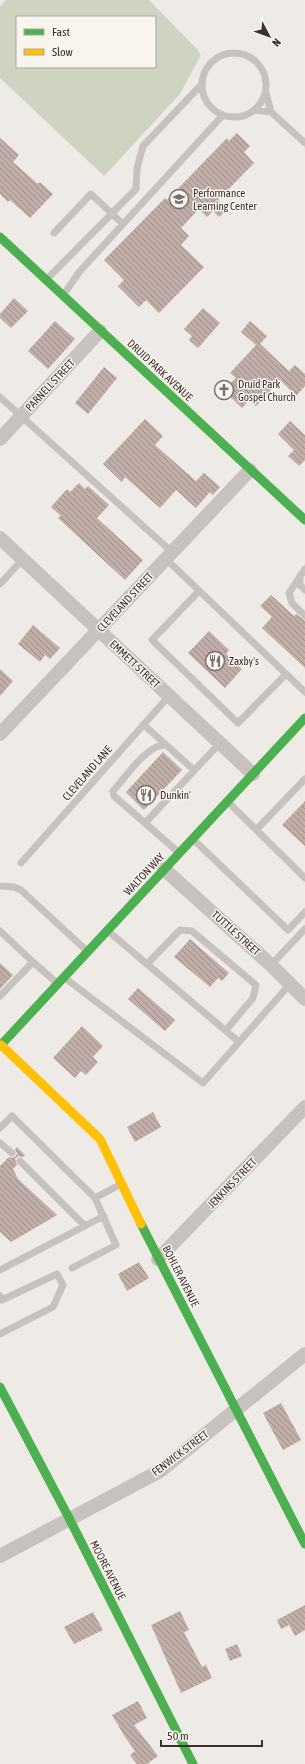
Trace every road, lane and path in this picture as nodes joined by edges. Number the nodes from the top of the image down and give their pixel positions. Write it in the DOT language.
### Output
graph roads {
  1 [pos="202,84"];
  2 [pos="266,93"];
  3 [pos="254,110"];
  4 [pos="271,112"];
  5 [pos="224,115"];
  6 [pos="305,143"];
  7 [pos="112,213"];
  8 [pos="123,224"];
  9 [pos="54,233"];
  10 [pos="0,237"];
  11 [pos="46,280"];
  12 [pos="63,296"];
  13 [pos="100,331"];
  14 [pos="0,397"];
  15 [pos="21,416"];
  16 [pos="0,439"];
  17 [pos="250,470"];
  18 [pos="305,520"];
  19 [pos="0,538"];
  20 [pos="169,555"];
  21 [pos="23,560"];
  22 [pos="305,569"];
  23 [pos="300,575"];
  24 [pos="0,584"];
  25 [pos="305,590"];
  26 [pos="199,591"];
  27 [pos="305,616"];
  28 [pos="98,630"];
  29 [pos="286,674"];
  30 [pos="305,692"];
  31 [pos="169,696"];
  32 [pos="305,718"];
  33 [pos="144,725"];
  34 [pos="0,734"];
  35 [pos="220,743"];
  36 [pos="166,745"];
  37 [pos="194,770"];
  38 [pos="253,774"];
  39 [pos="305,779"];
  40 [pos="228,801"];
  41 [pos="145,823"];
  42 [pos="257,829"];
  43 [pos="193,839"];
  44 [pos="179,853"];
  45 [pos="21,863"];
  46 [pos="164,869"];
  47 [pos="305,878"];
  48 [pos="0,886"];
  49 [pos="305,912"];
  50 [pos="305,929"];
  51 [pos="108,930"];
  52 [pos="0,931"];
  53 [pos="88,952"];
  54 [pos="33,962"];
  55 [pos="147,964"];
  56 [pos="271,965"];
  57 [pos="61,981"];
  58 [pos="290,984"];
  59 [pos="0,996"];
  60 [pos="305,999"];
  61 [pos="226,1030"];
  62 [pos="239,1042"];
  63 [pos="1,1046"];
  64 [pos="305,1107"];
  65 [pos="0,1128"];
  66 [pos="0,1143"];
  67 [pos="12,1153"];
  68 [pos="20,1161"];
  69 [pos="121,1184"];
  70 [pos="95,1198"];
  71 [pos="104,1216"];
  72 [pos="85,1226"];
  73 [pos="158,1259"];
  74 [pos="72,1268"];
  75 [pos="0,1270"];
  76 [pos="0,1296"];
  77 [pos="0,1334"];
  78 [pos="305,1354"];
  79 [pos="0,1387"];
  80 [pos="237,1409"];
  81 [pos="69,1518"];
  82 [pos="305,1544"];
  83 [pos="0,1556"];
  84 [pos="193,1764"];
  1 -- 2 [label="lane"];
  1 -- 5 [label="lane"];
  1 -- 7 [label="lane"];
  2 -- 3 [label="lane"];
  2 -- 4 [label="lane"];
  3 -- 4 [label="lane"];
  3 -- 5 [label="lane"];
  4 -- 6 [label="lane"];
  5 -- 8 [label="lane"];
  7 -- 8 [label="lane"];
  7 -- 9 [label="lane"];
  7 -- 11 [label="lane"];
  8 -- 12 [label="lane"];
  10 -- 11 [label="street, DRUID PARK AVENUE"];
  11 -- 12 [label="street, DRUID PARK AVENUE"];
  12 -- 13 [label="street, DRUID PARK AVENUE"];
  13 -- 15 [label="street, PARNELL STREET"];
  13 -- 17 [label="street, DRUID PARK AVENUE"];
  14 -- 15 [label="lane"];
  15 -- 16 [label="street, PARNELL STREET"];
  15 -- 20 [label="lane"];
  17 -- 18 [label="street, DRUID PARK AVENUE"];
  17 -- 20 [label="street, CLEVELAND STREET"];
  19 -- 21 [label="street, EMMETT STREET"];
  20 -- 26 [label="lane"];
  20 -- 28 [label="street, CLEVELAND STREET"];
  21 -- 24 [label="lane"];
  21 -- 28 [label="street, EMMETT STREET"];
  22 -- 23 [label="lane"];
  23 -- 25 [label="lane"];
  23 -- 27 [label="lane"];
  26 -- 29 [label="lane"];
  26 -- 29 [label="lane"];
  28 -- 31 [label="street, EMMETT STREET"];
  28 -- 34 [label="street, CLEVELAND STREET"];
  29 -- 30 [label="lane"];
  31 -- 33 [label="lane, CLEVELAND LANE"];
  31 -- 35 [label="street, EMMETT STREET"];
  32 -- 38 [label="street, WALTON WAY"];
  33 -- 36 [label="lane"];
  33 -- 45 [label="lane, CLEVELAND LANE"];
  35 -- 37 [label="lane"];
  35 -- 38 [label="street, EMMETT STREET"];
  36 -- 37 [label="lane"];
  36 -- 41 [label="lane"];
  37 -- 41 [label="lane"];
  38 -- 40 [label="street, WALTON WAY"];
  39 -- 42 [label="lane"];
  40 -- 42 [label="lane"];
  40 -- 43 [label="street, WALTON WAY"];
  41 -- 44 [label="lane"];
  42 -- 47 [label="lane"];
  43 -- 44 [label="street, WALTON WAY"];
  43 -- 49 [label="lane"];
  44 -- 46 [label="street, WALTON WAY"];
  46 -- 51 [label="street, WALTON WAY"];
  46 -- 56 [label="street, TUTTLE STREET"];
  48 -- 53 [label="lane"];
  50 -- 56 [label="lane"];
  51 -- 53 [label="street, WALTON WAY"];
  51 -- 55 [label="lane"];
  52 -- 54 [label="lane"];
  53 -- 57 [label="street, WALTON WAY"];
  54 -- 57 [label="lane"];
  54 -- 59 [label="lane"];
  55 -- 61 [label="lane"];
  55 -- 61 [label="lane"];
  56 -- 58 [label="street, TUTTLE STREET"];
  57 -- 62 [label="lane"];
  57 -- 63 [label="street, WALTON WAY"];
  58 -- 60 [label="street, TUTTLE STREET"];
  58 -- 62 [label="lane"];
  61 -- 62 [label="lane"];
  63 -- 69 [label="street, BOHLER AVENUE"];
  64 -- 73 [label="street, JENKINS STREET"];
  65 -- 70 [label="lane"];
  66 -- 67 [label="lane"];
  68 -- 72 [label="lane"];
  69 -- 70 [label="lane"];
  69 -- 73 [label="street, BOHLER AVENUE"];
  70 -- 71 [label="lane"];
  71 -- 72 [label="lane"];
  71 -- 74 [label="lane"];
  72 -- 75 [label="lane"];
  73 -- 80 [label="street, BOHLER AVENUE"];
  76 -- 77 [label="lane"];
  78 -- 80 [label="street, FENWICK STREET"];
  79 -- 81 [label="street, MOORE AVENUE"];
  80 -- 81 [label="street, FENWICK STREET"];
  80 -- 82 [label="street, BOHLER AVENUE"];
  81 -- 83 [label="street, FENWICK STREET"];
  81 -- 84 [label="street, MOORE AVENUE"];
}
